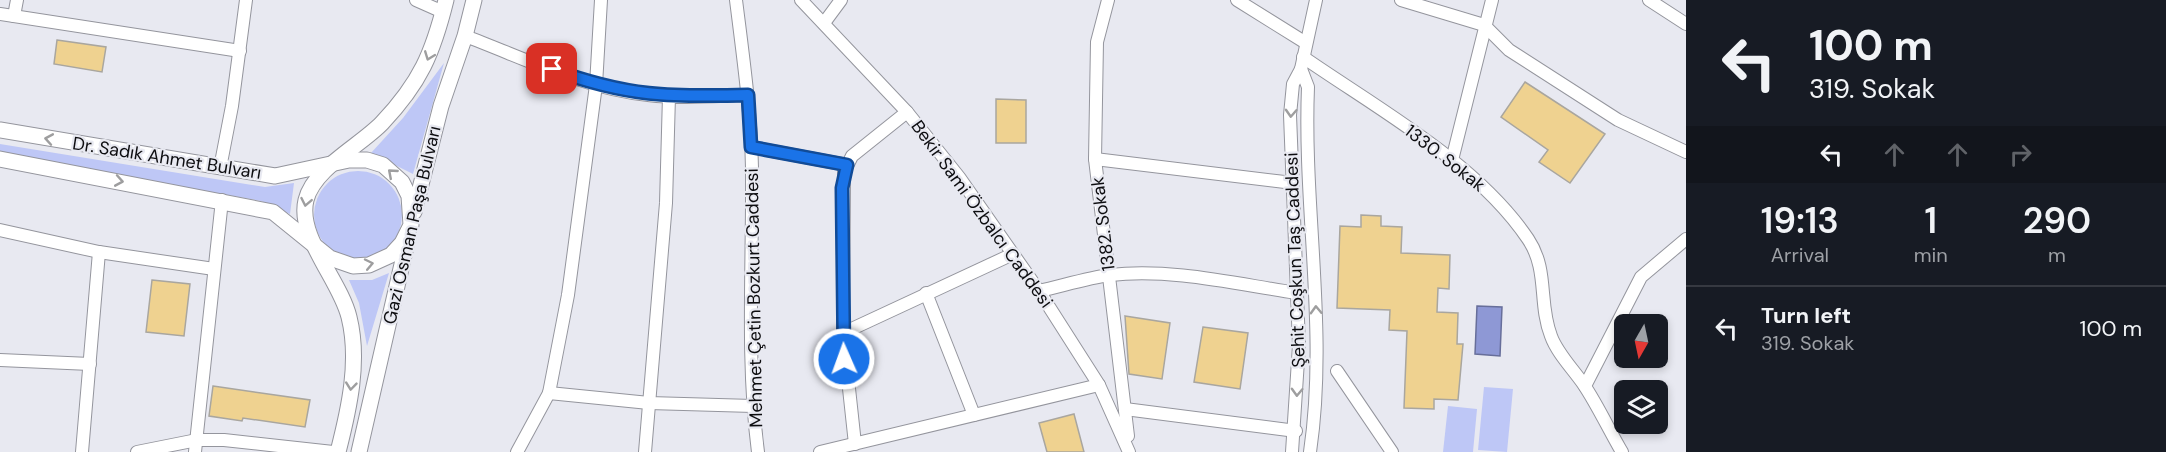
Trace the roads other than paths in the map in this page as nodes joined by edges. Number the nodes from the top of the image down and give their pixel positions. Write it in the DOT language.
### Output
graph roads {
  1 [pos="16,0"];
  2 [pos="246,0"];
  3 [pos="416,0"];
  4 [pos="474,0"];
  5 [pos="601,0"];
  6 [pos="736,0"];
  7 [pos="801,0"];
  8 [pos="841,0"];
  9 [pos="1108,0"];
  10 [pos="1237,0"];
  11 [pos="1316,0"];
  12 [pos="1401,0"];
  13 [pos="1492,0"];
  14 [pos="1649,0"];
  15 [pos="445,6"];
  16 [pos="0,14"];
  17 [pos="14,16"];
  18 [pos="824,23"];
  19 [pos="1686,24"];
  20 [pos="1484,25"];
  21 [pos="465,36"];
  22 [pos="1306,43"];
  23 [pos="240,51"];
  24 [pos="1302,63"];
  25 [pos="596,85"];
  26 [pos="748,95"];
  27 [pos="669,96"];
  28 [pos="907,112"];
  29 [pos="0,130"];
  30 [pos="751,147"];
  31 [pos="1686,152"];
  32 [pos="0,159"];
  33 [pos="1095,159"];
  34 [pos="1452,160"];
  35 [pos="334,164"];
  36 [pos="847,165"];
  37 [pos="220,168"];
  38 [pos="1293,183"];
  39 [pos="222,200"];
  40 [pos="411,225"];
  41 [pos="0,231"];
  42 [pos="1686,239"];
  43 [pos="316,247"];
  44 [pos="99,252"];
  45 [pos="1012,254"];
  46 [pos="214,269"];
  47 [pos="1109,275"];
  48 [pos="1039,291"];
  49 [pos="926,293"];
  50 [pos="1297,293"];
  51 [pos="843,333"];
  52 [pos="0,360"];
  53 [pos="90,364"];
  54 [pos="1337,371"];
  55 [pos="1099,385"];
  56 [pos="1585,386"];
  57 [pos="549,393"];
  58 [pos="649,403"];
  59 [pos="753,406"];
  60 [pos="1125,409"];
  61 [pos="974,415"];
  62 [pos="1296,431"];
  63 [pos="855,444"];
  64 [pos="196,446"];
  65 [pos="1129,450"];
  66 [pos="82,452"];
  67 [pos="137,452"];
  68 [pos="333,452"];
  69 [pos="338,452"];
  70 [pos="359,452"];
  71 [pos="517,452"];
  72 [pos="645,452"];
  73 [pos="758,452"];
  74 [pos="820,452"];
  75 [pos="1292,452"];
  76 [pos="1310,452"];
  77 [pos="1392,452"];
  78 [pos="1622,452"];
  1 -- 17 [label="street"];
  2 -- 23 [label="street"];
  3 -- 15 [label="street"];
  4 -- 21 [label="main road, Gazi Osman Paşa Bulvarı"];
  5 -- 25 [label="street"];
  6 -- 26 [label="street, Mehmet Çetin Bozkurt Caddesi"];
  7 -- 18 [label="street, Bekir Sami Özbalcı Caddesi"];
  8 -- 18 [label="street"];
  9 -- 33 [label="street, 1382. Sokak"];
  10 -- 22 [label="street"];
  11 -- 22 [label="street, Şehit Coşkun Taş Caddesi"];
  12 -- 20 [label="street"];
  13 -- 20 [label="street"];
  14 -- 19 [label="street"];
  15 -- 35 [label="main road, one-way"];
  16 -- 17 [label="street"];
  17 -- 23 [label="street"];
  18 -- 28 [label="street, Bekir Sami Özbalcı Caddesi"];
  20 -- 31 [label="street"];
  20 -- 34 [label="street"];
  21 -- 25 [label="street"];
  21 -- 40 [label="main road, Gazi Osman Paşa Bulvarı"];
  22 -- 24 [label="street, Şehit Coşkun Taş Caddesi"];
  23 -- 37 [label="street"];
  24 -- 34 [label="street, 1330. Sokak"];
  24 -- 38 [label="street, Şehit Coşkun Taş Caddesi, one-way"];
  76 -- 24 [label="street, Şehit Coşkun Taş Caddesi, one-way"];
  25 -- 27 [label="street"];
  25 -- 57 [label="street"];
  26 -- 27 [label="street"];
  26 -- 30 [label="street, Mehmet Çetin Bozkurt Caddesi"];
  27 -- 58 [label="street"];
  28 -- 36 [label="street"];
  28 -- 45 [label="street, Bekir Sami Özbalcı Caddesi"];
  37 -- 29 [label="main road, Dr. Sadık Ahmet Bulvarı, one-way"];
  30 -- 36 [label="street"];
  30 -- 59 [label="street, Mehmet Çetin Bozkurt Caddesi"];
  32 -- 39 [label="main road, Dr. Sadık Ahmet Bulvarı, one-way"];
  33 -- 38 [label="street"];
  33 -- 47 [label="street, 1382. Sokak"];
  34 -- 56 [label="street, 1330. Sokak"];
  35 -- 37 [label="main road, Dr. Sadık Ahmet Bulvarı"];
  40 -- 35 [label="main road, one-way"];
  35 -- 43 [label="main road, one-way"];
  36 -- 51 [label="street"];
  38 -- 50 [label="street, Şehit Coşkun Taş Caddesi"];
  39 -- 43 [label="main road, Dr. Sadık Ahmet Bulvarı"];
  39 -- 46 [label="street"];
  43 -- 40 [label="main road, one-way"];
  40 -- 70 [label="main road, Gazi Osman Paşa Bulvarı"];
  41 -- 44 [label="street"];
  42 -- 56 [label="street"];
  43 -- 69 [label="main road, one-way"];
  44 -- 46 [label="street"];
  44 -- 53 [label="street"];
  45 -- 48 [label="street, Bekir Sami Özbalcı Caddesi"];
  45 -- 49 [label="street"];
  46 -- 64 [label="street"];
  47 -- 48 [label="street"];
  47 -- 50 [label="street"];
  47 -- 60 [label="street, 1382. Sokak"];
  48 -- 55 [label="street, Bekir Sami Özbalcı Caddesi"];
  49 -- 51 [label="street"];
  49 -- 61 [label="street"];
  50 -- 62 [label="street, Şehit Coşkun Taş Caddesi, one-way"];
  51 -- 63 [label="street"];
  52 -- 53 [label="street"];
  53 -- 66 [label="street"];
  54 -- 77 [label="street"];
  55 -- 61 [label="street"];
  55 -- 65 [label="street, Bekir Sami Özbalcı Caddesi"];
  56 -- 78 [label="street, 1330. Sokak"];
  57 -- 58 [label="street"];
  57 -- 71 [label="street"];
  58 -- 59 [label="street"];
  58 -- 72 [label="street"];
  59 -- 73 [label="street, Mehmet Çetin Bozkurt Caddesi"];
  60 -- 62 [label="street"];
  60 -- 65 [label="street, 1382. Sokak"];
  61 -- 63 [label="street"];
  62 -- 75 [label="street, Şehit Coşkun Taş Caddesi"];
  63 -- 74 [label="street"];
  64 -- 67 [label="street"];
  64 -- 68 [label="street"];
}
